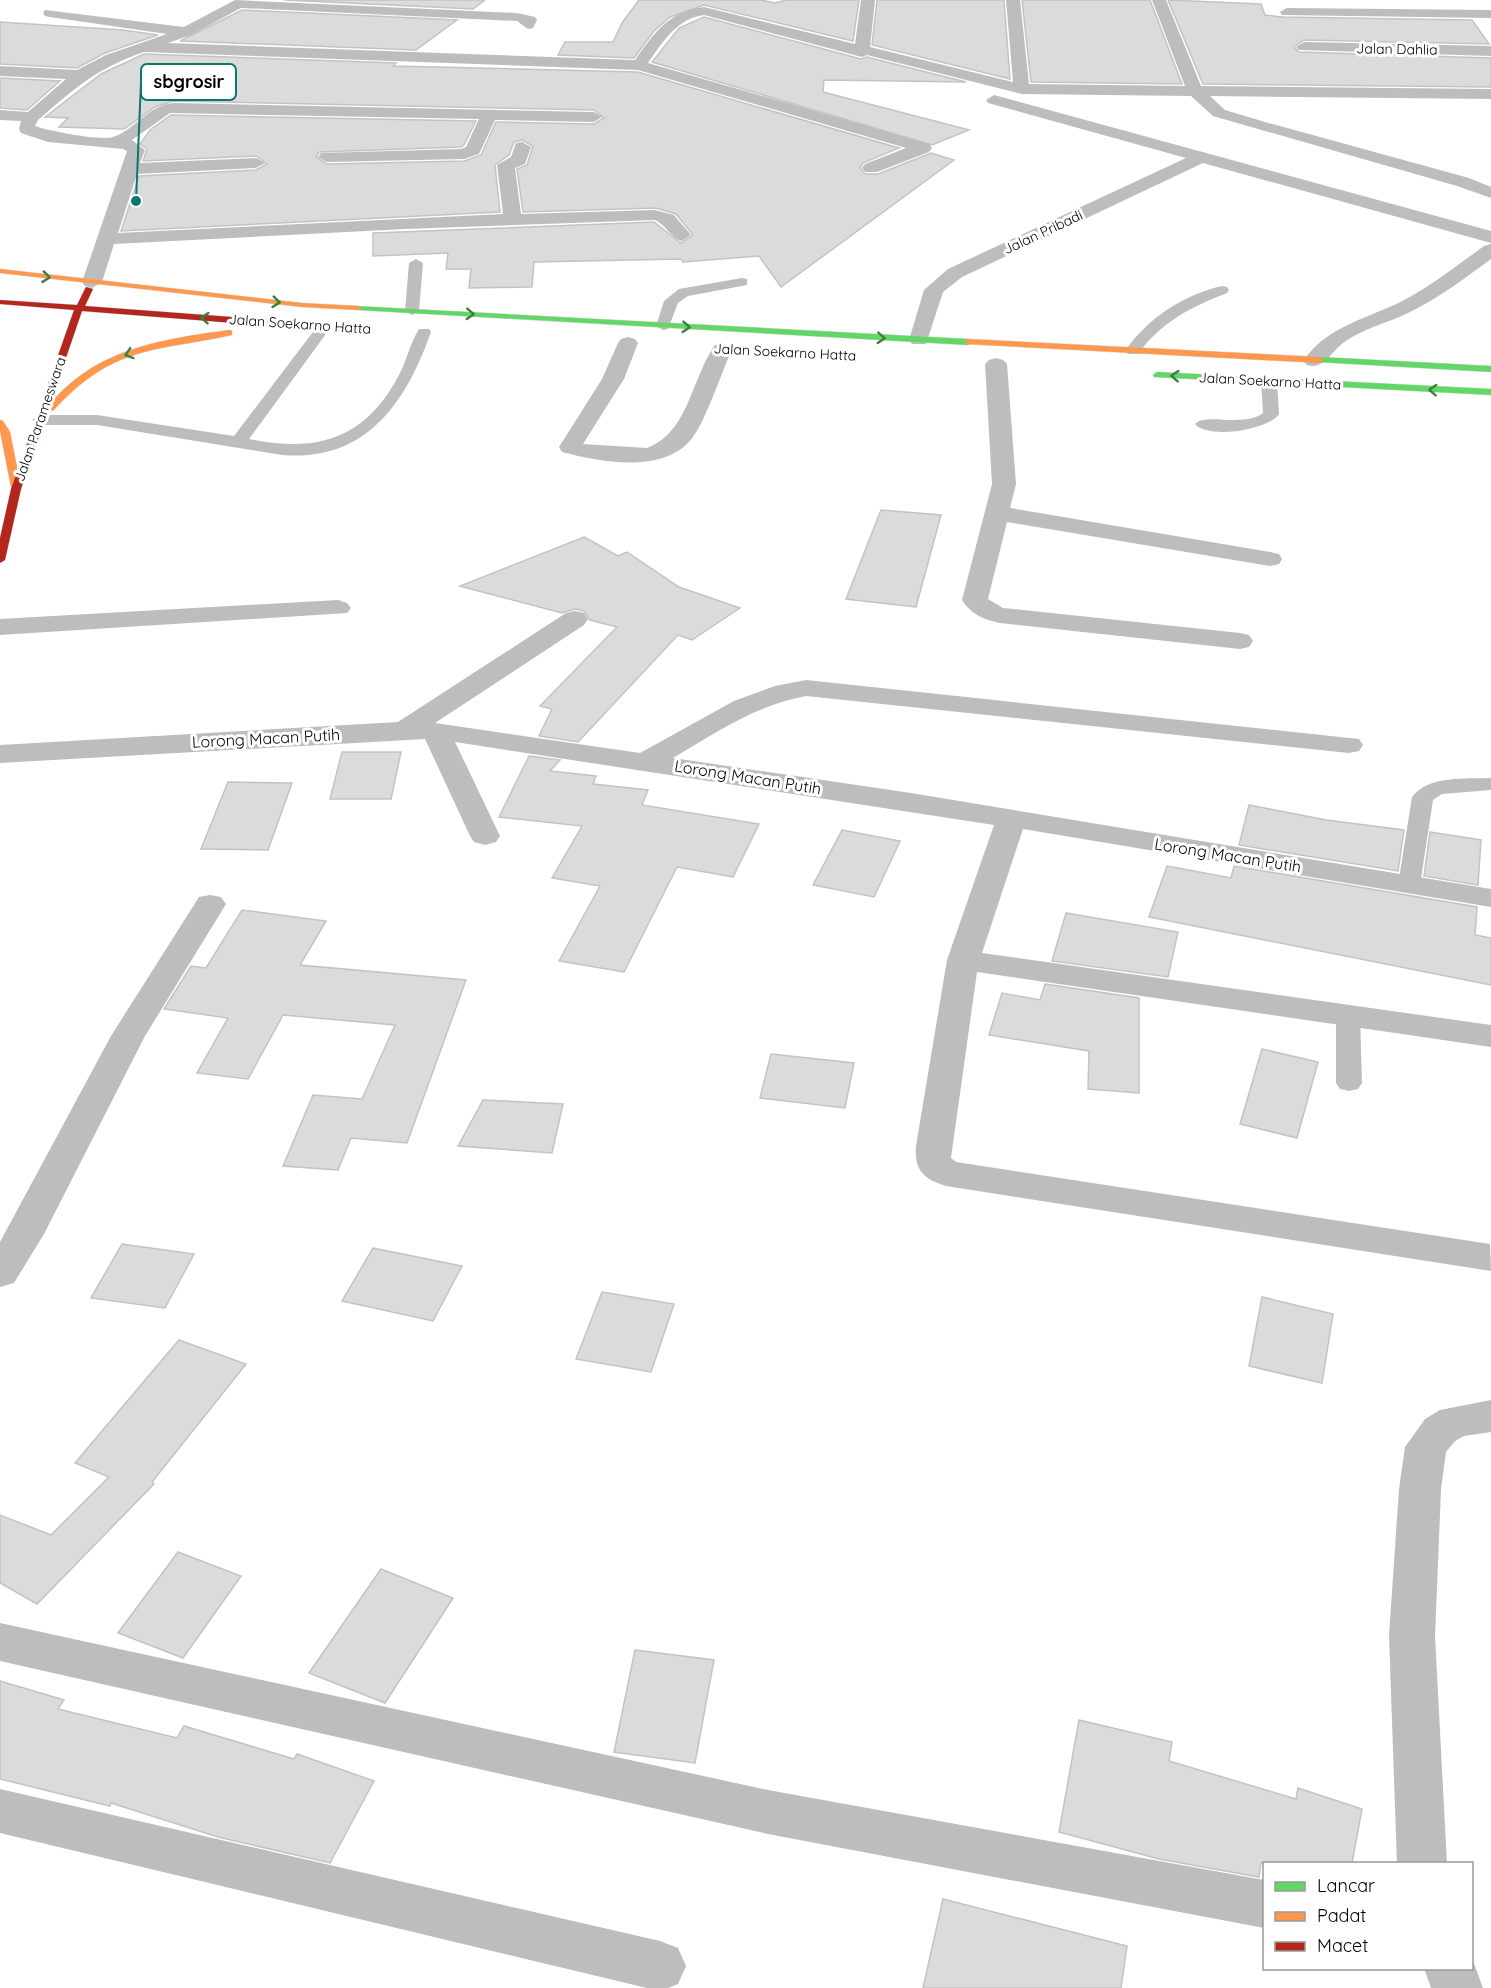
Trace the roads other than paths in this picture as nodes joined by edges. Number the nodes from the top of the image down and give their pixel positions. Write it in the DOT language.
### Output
graph roads {
  1 [pos="868,0"];
  2 [pos="1013,0"];
  3 [pos="1159,0"];
  4 [pos="243,2"];
  5 [pos="1284,6"];
  6 [pos="50,13"];
  7 [pos="687,13"];
  8 [pos="1491,15"];
  9 [pos="528,25"];
  10 [pos="186,32"];
  11 [pos="142,47"];
  12 [pos="1304,47"];
  13 [pos="1491,51"];
  14 [pos="862,52"];
  15 [pos="639,65"];
  16 [pos="0,71"];
  17 [pos="80,75"];
  18 [pos="1022,89"];
  19 [pos="1325,90"];
  20 [pos="1195,92"];
  21 [pos="1491,94"];
  22 [pos="0,115"];
  23 [pos="489,115"];
  24 [pos="32,117"];
  25 [pos="594,117"];
  26 [pos="116,143"];
  27 [pos="522,147"];
  28 [pos="1202,157"];
  29 [pos="327,158"];
  30 [pos="256,163"];
  31 [pos="872,168"];
  32 [pos="129,169"];
  33 [pos="1491,193"];
  34 [pos="513,220"];
  35 [pos="682,235"];
  36 [pos="1491,237"];
  37 [pos="106,239"];
  38 [pos="1491,250"];
  39 [pos="416,263"];
  40 [pos="0,271"];
  41 [pos="92,282"];
  42 [pos="742,282"];
  43 [pos="0,284"];
  44 [pos="1222,290"];
  45 [pos="0,302"];
  46 [pos="80,309"];
  47 [pos="412,311"];
  48 [pos="312,326"];
  49 [pos="663,326"];
  50 [pos="424,332"];
  51 [pos="919,340"];
  52 [pos="628,343"];
  53 [pos="723,349"];
  54 [pos="1133,351"];
  55 [pos="1314,360"];
  56 [pos="996,364"];
  57 [pos="1491,369"];
  58 [pos="1138,374"];
  59 [pos="1269,382"];
  60 [pos="1491,392"];
  61 [pos="40,420"];
  62 [pos="0,423"];
  63 [pos="1203,424"];
  64 [pos="238,442"];
  65 [pos="16,489"];
  66 [pos="995,513"];
  67 [pos="1270,559"];
  68 [pos="0,560"];
  69 [pos="338,608"];
  70 [pos="575,619"];
  71 [pos="0,627"];
  72 [pos="1240,641"];
  73 [pos="405,730"];
  74 [pos="435,731"];
  75 [pos="1349,745"];
  76 [pos="0,754"];
  77 [pos="647,761"];
  78 [pos="1491,784"];
  79 [pos="1011,820"];
  80 [pos="485,836"];
  81 [pos="1409,885"];
  82 [pos="1491,898"];
  83 [pos="210,904"];
  84 [pos="963,960"];
  85 [pos="1347,1016"];
  86 [pos="1491,1036"];
  87 [pos="1349,1083"];
  88 [pos="1490,1258"];
  89 [pos="0,1273"];
  90 [pos="1491,1416"];
  91 [pos="0,1642"];
  92 [pos="0,1811"];
  93 [pos="1422,1862"];
  94 [pos="1263,1904"];
  95 [pos="660,1966"];
  96 [pos="1451,1970"];
  97 [pos="1457,1988"];
  1 -- 14 [label="street"];
  2 -- 18 [label="street"];
  3 -- 20 [label="street"];
  4 -- 9 [label="street"];
  4 -- 10 [label="street"];
  5 -- 8 [label="street"];
  5 -- 12 [label="street"];
  6 -- 10 [label="street"];
  7 -- 14 [label="street"];
  7 -- 15 [label="street"];
  7 -- 28 [label="street"];
  10 -- 11 [label="street"];
  11 -- 15 [label="street"];
  11 -- 17 [label="street"];
  12 -- 13 [label="street, Jalan Dahlia"];
  12 -- 19 [label="street"];
  14 -- 18 [label="street"];
  15 -- 31 [label="street"];
  16 -- 17 [label="street"];
  17 -- 24 [label="street"];
  18 -- 20 [label="street"];
  19 -- 20 [label="street"];
  19 -- 21 [label="street"];
  20 -- 33 [label="street"];
  22 -- 24 [label="street"];
  23 -- 25 [label="street"];
  23 -- 26 [label="street"];
  23 -- 29 [label="street"];
  24 -- 26 [label="street"];
  26 -- 32 [label="street"];
  27 -- 34 [label="street"];
  28 -- 36 [label="street"];
  28 -- 51 [label="street, Jalan Pribadi"];
  30 -- 32 [label="street"];
  32 -- 37 [label="street"];
  34 -- 35 [label="street"];
  34 -- 37 [label="street"];
  37 -- 41 [label="street"];
  38 -- 55 [label="street"];
  39 -- 47 [label="lane"];
  40 -- 41 [label="highway, Jalan Soekarno Hatta, one-way"];
  41 -- 46 [label="highway, Jalan Parameswara"];
  41 -- 47 [label="highway, Jalan Soekarno Hatta, one-way"];
  42 -- 49 [label="lane"];
  43 -- 46 [label="highway"];
  44 -- 54 [label="lane"];
  45 -- 46 [label="highway, Jalan Soekarno Hatta"];
  48 -- 46 [label="highway, Jalan Soekarno Hatta, one-way"];
  46 -- 61 [label="highway, Jalan Parameswara"];
  47 -- 49 [label="highway, Jalan Soekarno Hatta, one-way"];
  48 -- 61 [label="highway, one-way"];
  48 -- 64 [label="lane"];
  49 -- 51 [label="highway, Jalan Soekarno Hatta, one-way"];
  50 -- 64 [label="lane"];
  51 -- 54 [label="highway, Jalan Soekarno Hatta"];
  52 -- 53 [label="street"];
  54 -- 55 [label="highway, Jalan Soekarno Hatta"];
  55 -- 57 [label="highway, Jalan Soekarno Hatta"];
  56 -- 66 [label="street"];
  59 -- 58 [label="highway, Jalan Soekarno Hatta, one-way"];
  60 -- 59 [label="highway, Jalan Soekarno Hatta, one-way"];
  59 -- 63 [label="lane"];
  61 -- 64 [label="lane"];
  61 -- 65 [label="highway, Jalan Parameswara"];
  62 -- 65 [label="highway"];
  65 -- 68 [label="highway, Jalan Parameswara"];
  66 -- 67 [label="street"];
  66 -- 72 [label="street"];
  69 -- 71 [label="street"];
  70 -- 73 [label="street"];
  73 -- 74 [label="street, Lorong Macan Putih"];
  73 -- 76 [label="street, Lorong Macan Putih"];
  74 -- 77 [label="street, Lorong Macan Putih"];
  74 -- 80 [label="street"];
  75 -- 77 [label="street"];
  77 -- 79 [label="street, Lorong Macan Putih"];
  78 -- 81 [label="lane"];
  79 -- 81 [label="street, Lorong Macan Putih"];
  79 -- 84 [label="street"];
  81 -- 82 [label="street, Lorong Macan Putih"];
  83 -- 89 [label="street"];
  84 -- 85 [label="street"];
  84 -- 88 [label="street"];
  85 -- 86 [label="street"];
  85 -- 87 [label="lane"];
  90 -- 93 [label="street"];
  91 -- 94 [label="street"];
  92 -- 95 [label="street"];
  96 -- 97 [label="street"];
}
